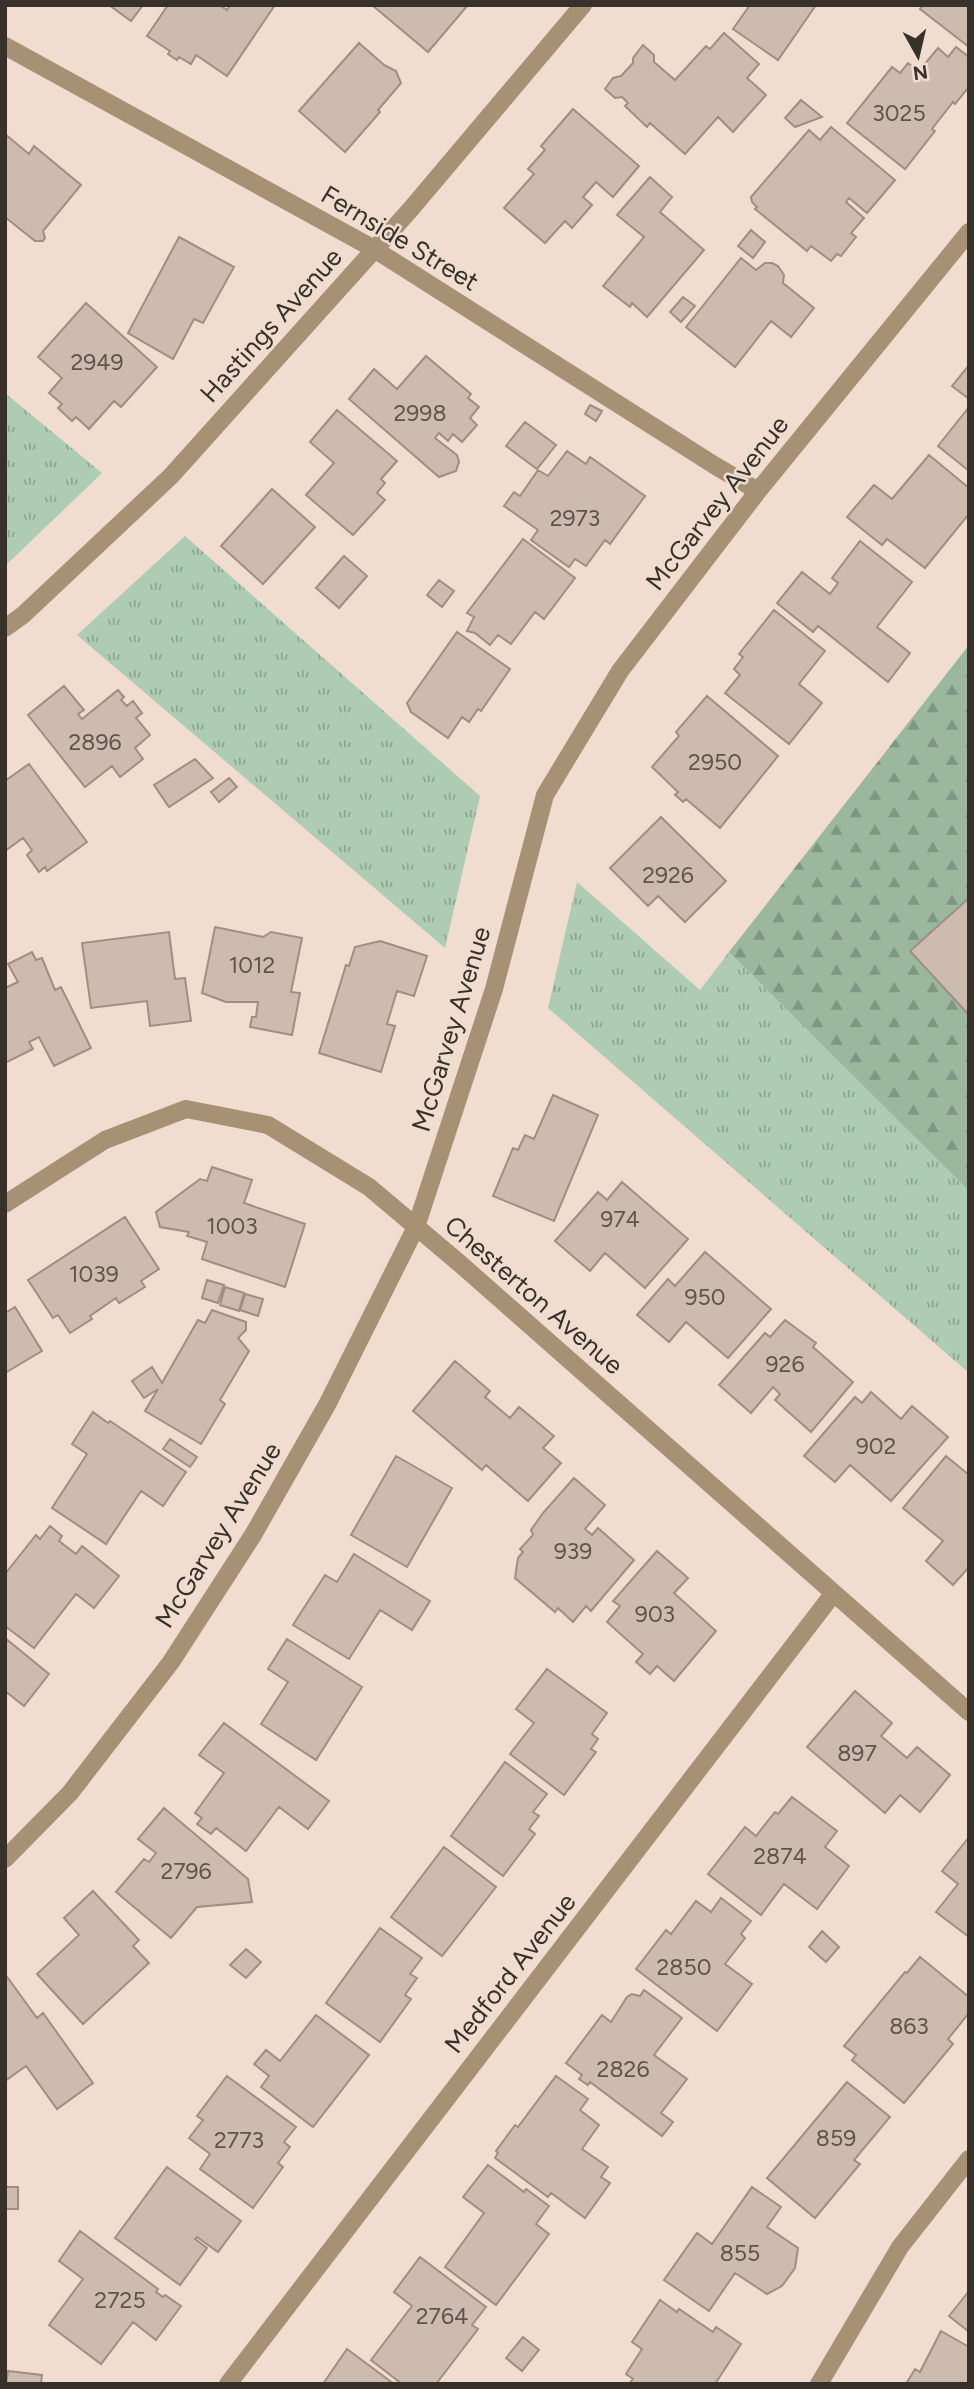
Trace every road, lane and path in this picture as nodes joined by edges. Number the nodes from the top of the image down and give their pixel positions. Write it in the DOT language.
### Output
graph roads {
  1 [pos="583,5"];
  2 [pos="5,46"];
  3 [pos="969,232"];
  4 [pos="374,249"];
  5 [pos="758,491"];
  6 [pos="5,628"];
  7 [pos="5,1204"];
  8 [pos="416,1227"];
  9 [pos="833,1594"];
  10 [pos="969,1712"];
  11 [pos="5,1859"];
  12 [pos="969,2159"];
  13 [pos="228,2384"];
  14 [pos="819,2384"];
  1 -- 4 [label="street, Hastings Avenue"];
  2 -- 4 [label="street, Fernside Street"];
  3 -- 5 [label="street, McGarvey Avenue"];
  4 -- 5 [label="street, Fernside Street"];
  4 -- 6 [label="street, Hastings Avenue"];
  5 -- 8 [label="street, McGarvey Avenue"];
  7 -- 8 [label="street, Chesterton Avenue"];
  8 -- 9 [label="street, Chesterton Avenue"];
  8 -- 11 [label="street, McGarvey Avenue"];
  9 -- 10 [label="street, Chesterton Avenue"];
  9 -- 13 [label="street, Medford Avenue"];
  12 -- 14 [label="street"];
}
